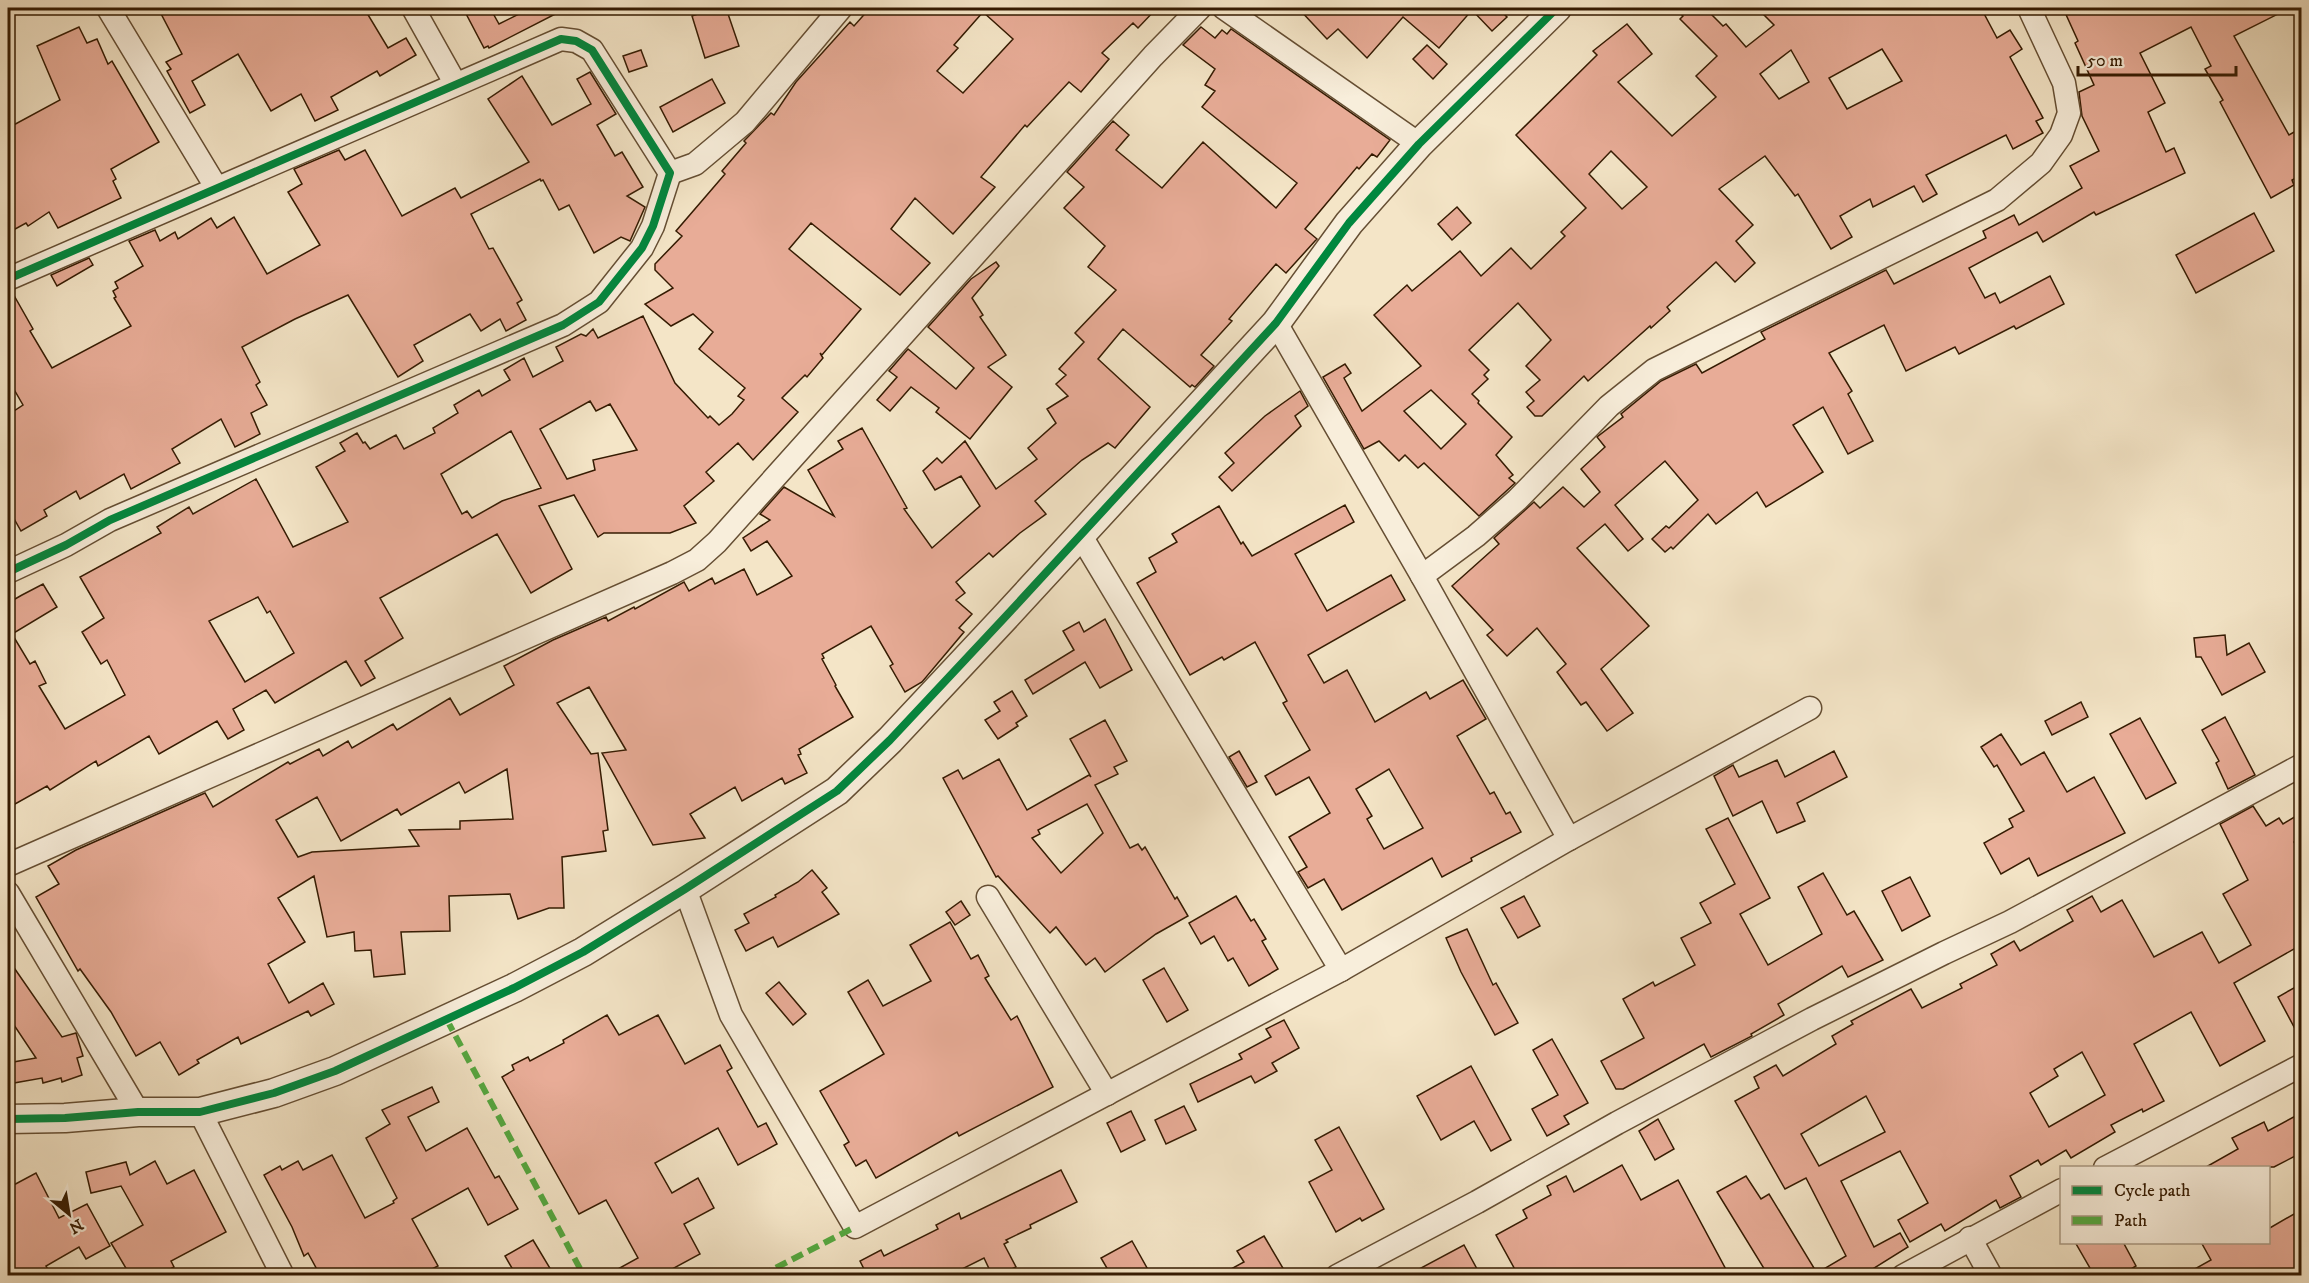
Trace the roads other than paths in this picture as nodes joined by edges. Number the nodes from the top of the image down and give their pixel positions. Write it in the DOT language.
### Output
graph roads {
  1 [pos="108,8"];
  2 [pos="412,8"];
  3 [pos="842,8"];
  4 [pos="1200,8"];
  5 [pos="1224,8"];
  6 [pos="1557,8"];
  7 [pos="2029,8"];
  8 [pos="455,83"];
  9 [pos="1419,144"];
  10 [pos="670,173"];
  11 [pos="216,187"];
  12 [pos="8,279"];
  13 [pos="1276,322"];
  14 [pos="1081,536"];
  15 [pos="8,572"];
  16 [pos="1422,576"];
  17 [pos="1810,708"];
  18 [pos="2301,765"];
  19 [pos="1569,839"];
  20 [pos="8,865"];
  21 [pos="685,889"];
  22 [pos="8,893"];
  23 [pos="988,897"];
  24 [pos="1341,970"];
  25 [pos="2301,1065"];
  26 [pos="1107,1094"];
  27 [pos="138,1112"];
  28 [pos="200,1112"];
  29 [pos="8,1119"];
  30 [pos="2107,1166"];
  31 [pos="2060,1191"];
  32 [pos="1970,1238"];
  33 [pos="283,1275"];
  34 [pos="1337,1275"];
  35 [pos="1904,1275"];
  36 [pos="1990,1275"];
  1 -- 11 [label="street"];
  2 -- 8 [label="street"];
  3 -- 10 [label="street"];
  4 -- 20 [label="street"];
  5 -- 9 [label="street"];
  6 -- 9 [label="street"];
  7 -- 16 [label="street"];
  8 -- 10 [label="street"];
  8 -- 11 [label="street"];
  9 -- 13 [label="street"];
  10 -- 15 [label="street"];
  11 -- 12 [label="street"];
  13 -- 14 [label="street"];
  13 -- 16 [label="street"];
  14 -- 21 [label="street"];
  14 -- 24 [label="street"];
  16 -- 19 [label="street"];
  17 -- 19 [label="street"];
  18 -- 34 [label="street"];
  19 -- 24 [label="street"];
  21 -- 26 [label="street"];
  21 -- 28 [label="street"];
  22 -- 27 [label="street"];
  23 -- 26 [label="street"];
  24 -- 26 [label="street"];
  25 -- 30 [label="street"];
  27 -- 28 [label="street"];
  27 -- 29 [label="street"];
  28 -- 33 [label="street"];
  31 -- 32 [label="street"];
  32 -- 35 [label="street"];
  32 -- 36 [label="street"];
}
